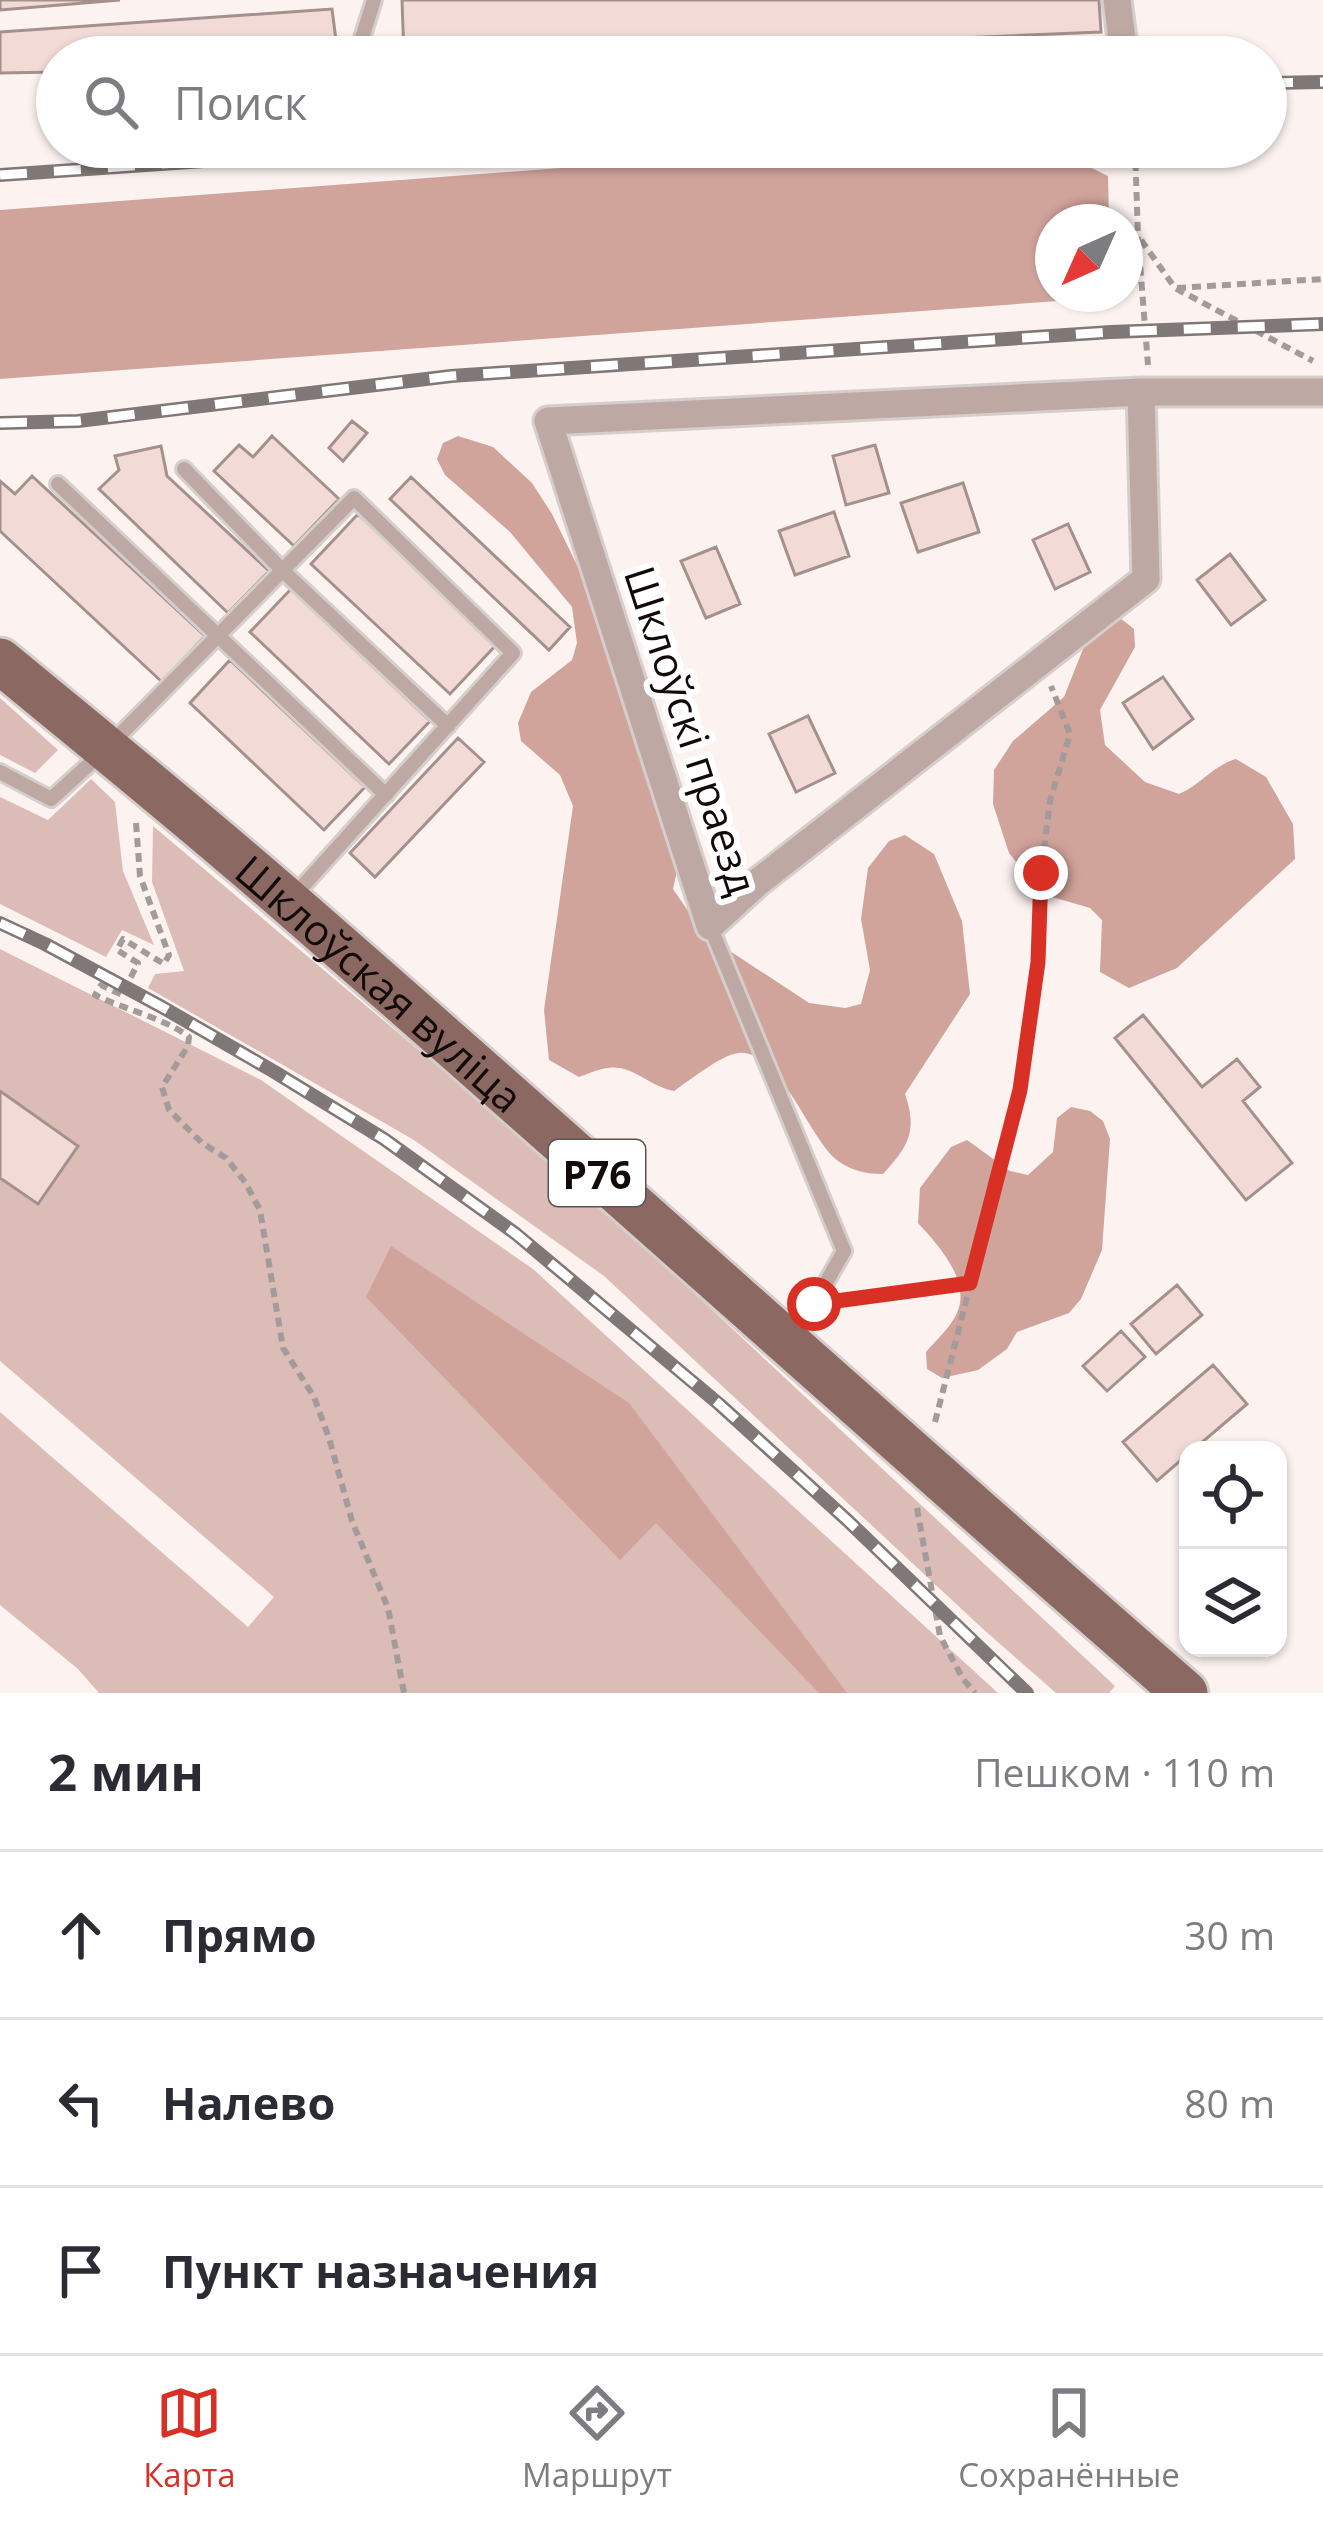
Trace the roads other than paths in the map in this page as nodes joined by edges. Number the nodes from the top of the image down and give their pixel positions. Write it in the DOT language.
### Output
graph roads {
  1 [pos="374,0"];
  2 [pos="1118,0"];
  3 [pos="363,36"];
  4 [pos="1122,36"];
  5 [pos="1146,392"];
  6 [pos="1323,392"];
  7 [pos="184,469"];
  8 [pos="58,484"];
  9 [pos="283,571"];
  10 [pos="219,637"];
  11 [pos="0,662"];
  12 [pos="448,726"];
  13 [pos="106,749"];
  14 [pos="0,772"];
  15 [pos="386,795"];
  16 [pos="289,902"];
  17 [pos="710,926"];
  18 [pos="791,1344"];
  19 [pos="1185,1693"];
  1 -- 3 [label="lane"];
  2 -- 4 [label="street"];
  5 -- 6 [label="street, Шклоўскі праезд"];
  5 -- 17 [label="street, Шклоўскі праезд"];
  5 -- 17 [label="street, Шклоўскі праезд"];
  7 -- 9 [label="lane"];
  8 -- 10 [label="lane"];
  9 -- 10 [label="lane"];
  9 -- 12 [label="lane"];
  9 -- 12 [label="lane"];
  10 -- 13 [label="lane"];
  10 -- 15 [label="lane"];
  11 -- 13 [label="main road, Шклоўская вуліца / Р76"];
  12 -- 15 [label="lane"];
  13 -- 14 [label="lane"];
  13 -- 16 [label="main road, Шклоўская вуліца / Р76"];
  15 -- 16 [label="lane"];
  16 -- 18 [label="main road, Шклоўская вуліца / Р76"];
  17 -- 18 [label="lane"];
  18 -- 19 [label="main road, Шклоўская вуліца / Р76"];
}
